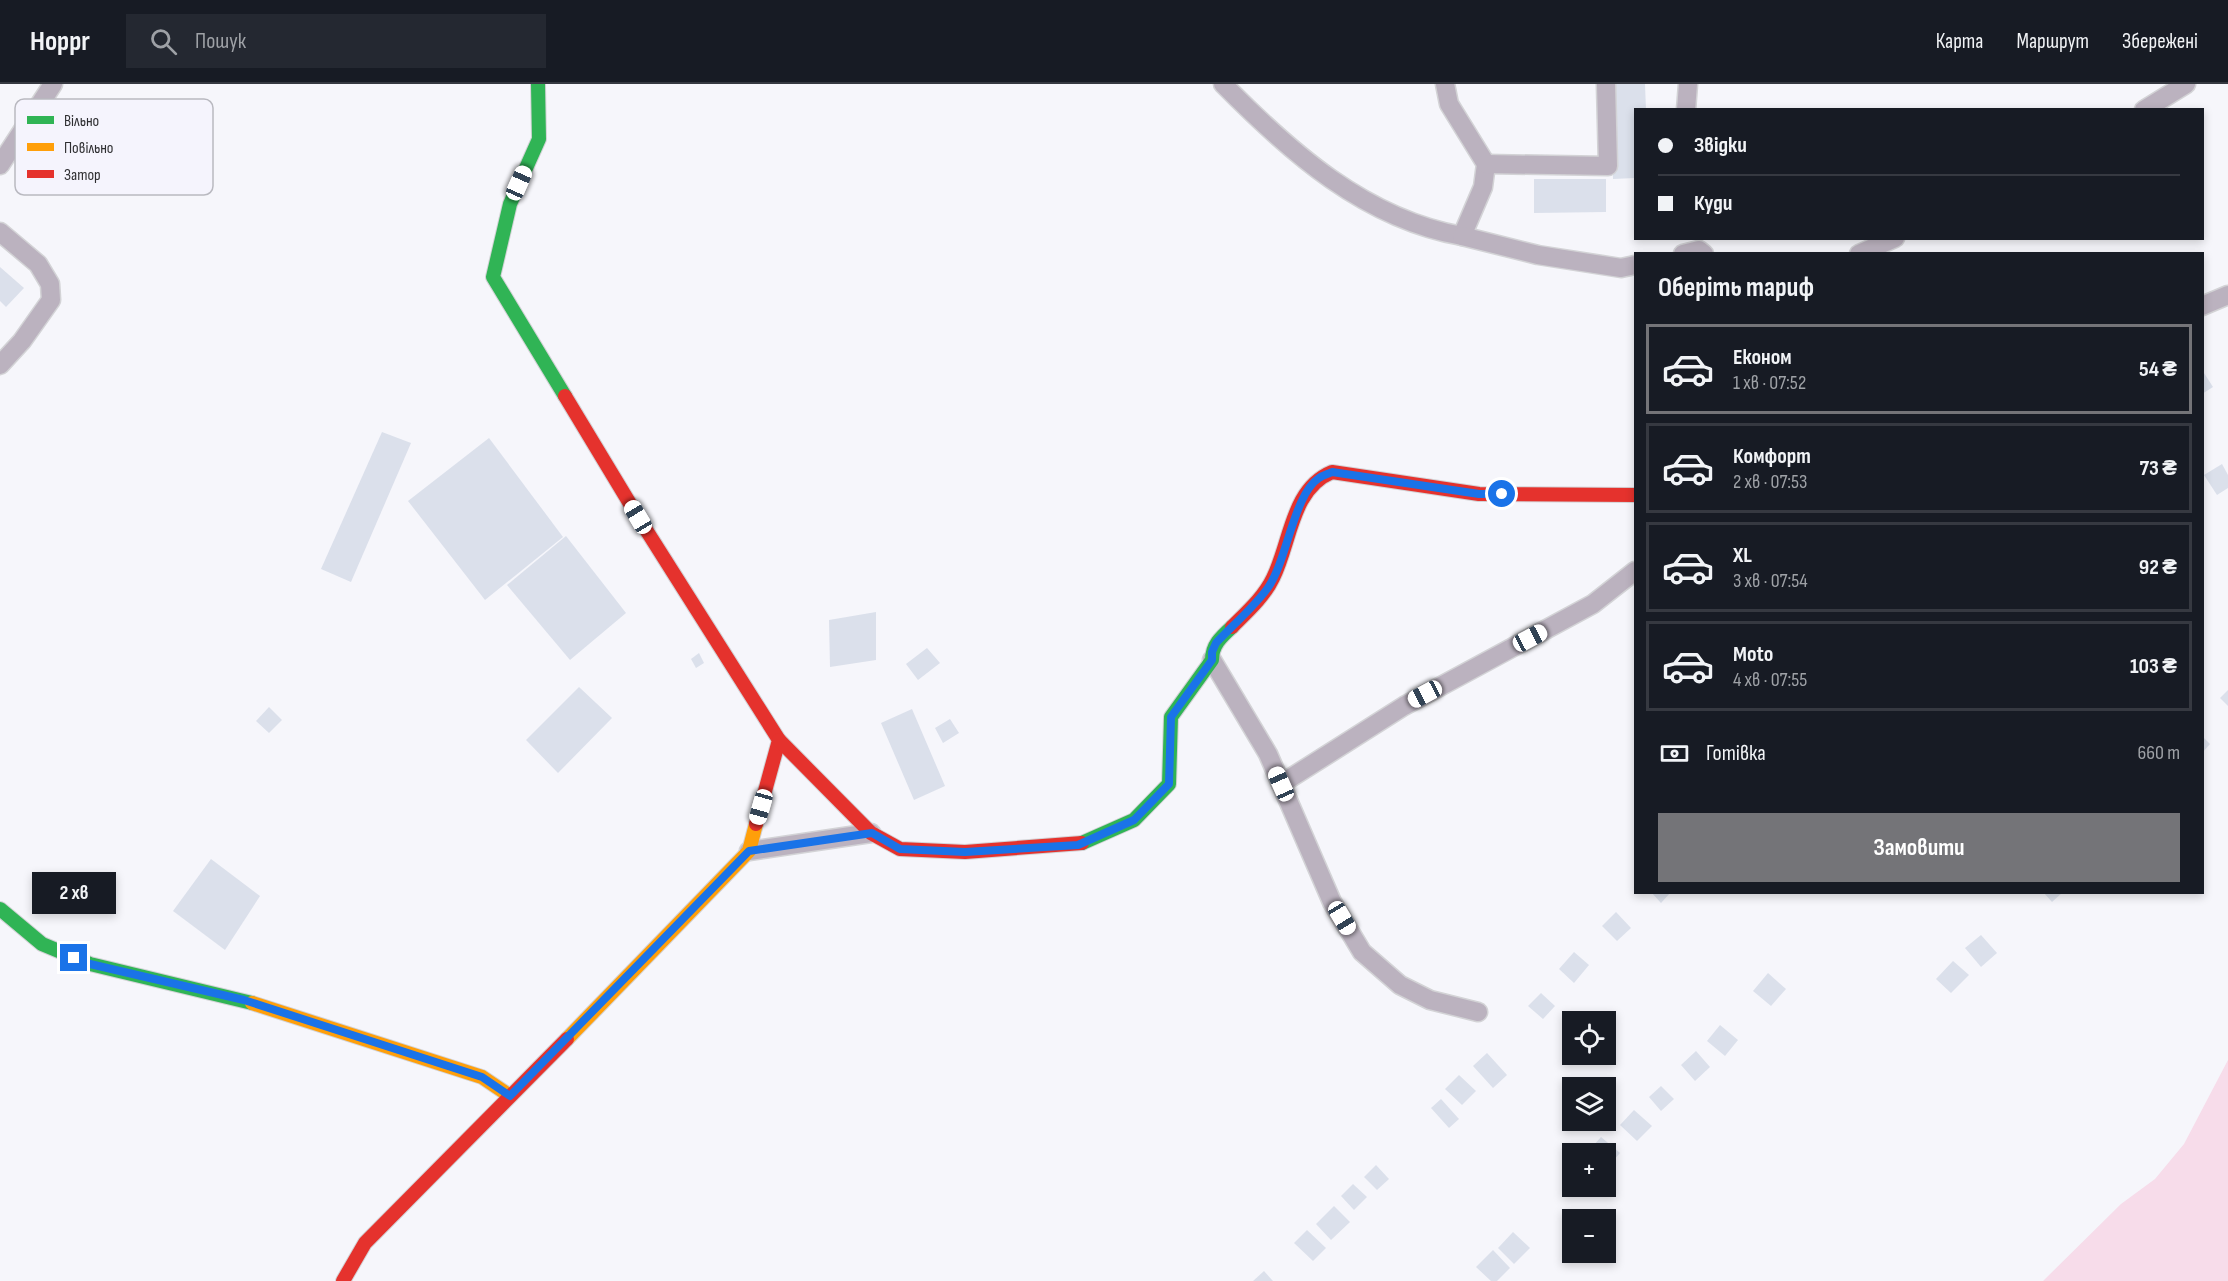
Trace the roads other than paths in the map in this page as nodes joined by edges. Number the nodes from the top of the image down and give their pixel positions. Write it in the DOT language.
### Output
graph roads {
  1 [pos="53,84"];
  2 [pos="538,84"];
  3 [pos="1222,84"];
  4 [pos="1445,84"];
  5 [pos="1606,84"];
  6 [pos="1688,84"];
  7 [pos="2186,84"];
  8 [pos="41,99"];
  9 [pos="1686,108"];
  10 [pos="2147,108"];
  11 [pos="6,141"];
  12 [pos="1486,164"];
  13 [pos="0,165"];
  14 [pos="0,232"];
  15 [pos="1462,236"];
  16 [pos="1890,240"];
  17 [pos="1864,252"];
  18 [pos="1634,265"];
  19 [pos="2228,295"];
  20 [pos="2204,305"];
  21 [pos="0,365"];
  22 [pos="1634,495"];
  23 [pos="1634,571"];
  24 [pos="1212,660"];
  25 [pos="779,740"];
  26 [pos="1281,784"];
  27 [pos="872,833"];
  28 [pos="749,851"];
  29 [pos="0,909"];
  30 [pos="1478,1012"];
  31 [pos="510,1096"];
  32 [pos="343,1281"];
  1 -- 8 [label="street"];
  2 -- 25 [label="street"];
  3 -- 15 [label="street"];
  4 -- 12 [label="street"];
  5 -- 12 [label="street"];
  6 -- 9 [label="street"];
  7 -- 10 [label="street"];
  11 -- 13 [label="street"];
  12 -- 15 [label="street"];
  14 -- 21 [label="street"];
  15 -- 18 [label="street"];
  16 -- 17 [label="street"];
  19 -- 20 [label="street"];
  22 -- 24 [label="street"];
  23 -- 26 [label="street"];
  24 -- 26 [label="street"];
  24 -- 27 [label="street"];
  25 -- 27 [label="street"];
  25 -- 28 [label="street"];
  26 -- 30 [label="street"];
  27 -- 28 [label="street"];
  28 -- 31 [label="street"];
  29 -- 31 [label="street"];
  31 -- 32 [label="street"];
}
